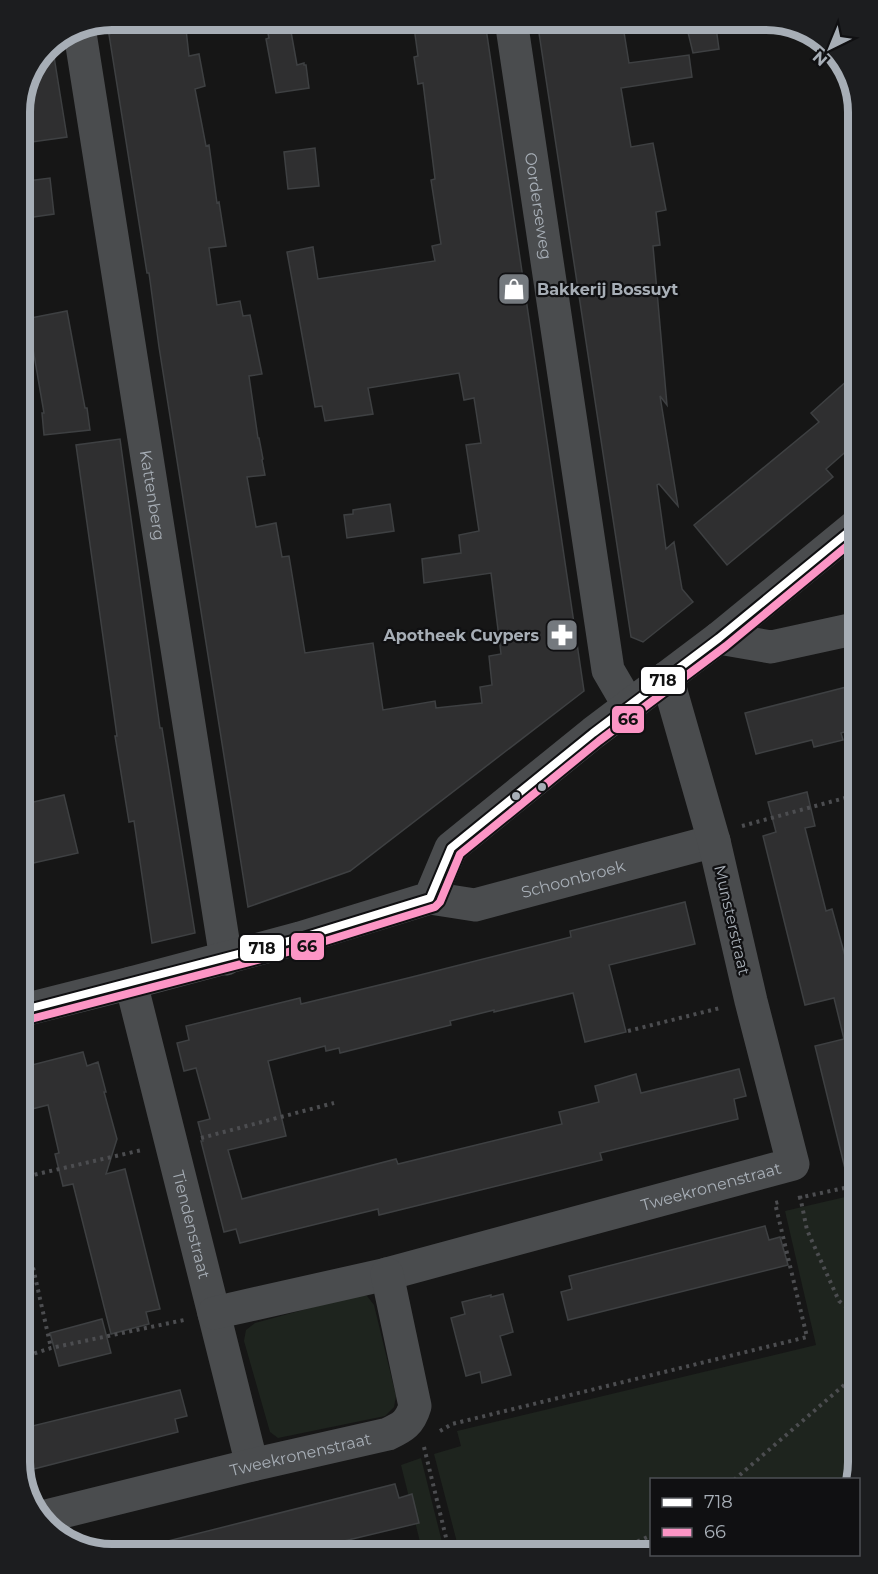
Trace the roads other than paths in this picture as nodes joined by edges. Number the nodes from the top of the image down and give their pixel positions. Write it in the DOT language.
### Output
graph roads {
  1 [pos="512,30"];
  2 [pos="81,37"];
  3 [pos="848,532"];
  4 [pos="848,630"];
  5 [pos="719,638"];
  6 [pos="667,677"];
  7 [pos="629,706"];
  8 [pos="714,841"];
  9 [pos="430,898"];
  10 [pos="226,958"];
  11 [pos="131,983"];
  12 [pos="30,1008"];
  13 [pos="793,1164"];
  14 [pos="387,1274"];
  15 [pos="214,1314"];
  16 [pos="252,1465"];
  17 [pos="49,1515"];
  1 -- 7 [label="street, Oorderseweg"];
  2 -- 10 [label="street, Kattenberg"];
  3 -- 5 [label="street"];
  4 -- 5 [label="street"];
  5 -- 6 [label="street"];
  6 -- 7 [label="street"];
  6 -- 8 [label="street, Munsterstraat"];
  7 -- 9 [label="street"];
  8 -- 9 [label="street, Schoonbroek"];
  8 -- 13 [label="street, Munsterstraat"];
  9 -- 10 [label="street, Schoonbroek"];
  10 -- 11 [label="street, Schoonbroek"];
  11 -- 12 [label="street, Schoonbroek"];
  11 -- 15 [label="street, Tiendenstraat"];
  13 -- 14 [label="street, Tweekronenstraat"];
  14 -- 15 [label="street, Tweekronenstraat"];
  14 -- 16 [label="street, Tweekronenstraat"];
  15 -- 16 [label="street, Tiendenstraat"];
  16 -- 17 [label="street, Tweekronenstraat"];
}
